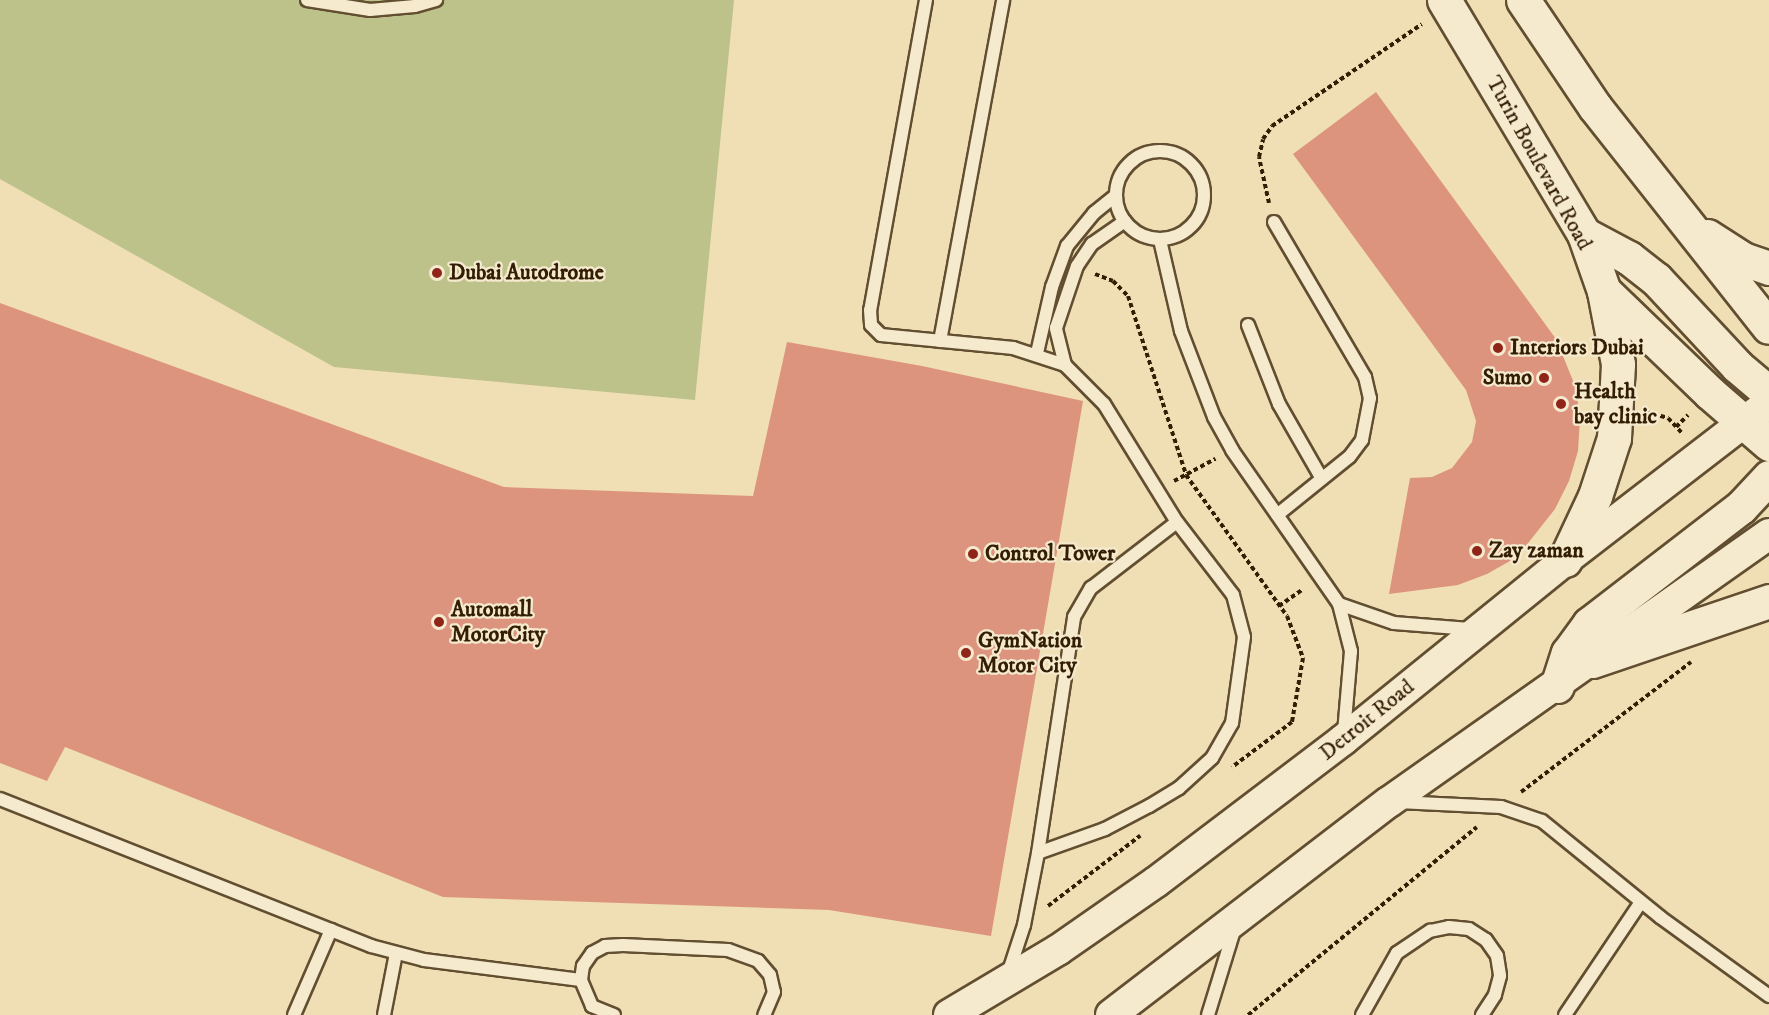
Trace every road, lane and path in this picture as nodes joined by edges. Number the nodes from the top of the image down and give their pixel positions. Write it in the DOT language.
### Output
graph roads {
  1 [pos="307,0"];
  2 [pos="436,0"];
  3 [pos="926,0"];
  4 [pos="1003,0"];
  5 [pos="1523,0"];
  6 [pos="1446,3"];
  7 [pos="1116,195"];
  8 [pos="1125,221"];
  9 [pos="1274,222"];
  10 [pos="1686,222"];
  11 [pos="1584,234"];
  12 [pos="1160,240"];
  13 [pos="1077,266"];
  14 [pos="1769,268"];
  15 [pos="1604,291"];
  16 [pos="1248,325"];
  17 [pos="1769,327"];
  18 [pos="940,341"];
  19 [pos="1037,353"];
  20 [pos="1065,365"];
  21 [pos="1769,393"];
  22 [pos="1763,424"];
  23 [pos="1232,450"];
  24 [pos="1186,475"];
  25 [pos="1769,477"];
  26 [pos="1322,479"];
  27 [pos="1157,490"];
  28 [pos="1277,515"];
  29 [pos="1177,522"];
  30 [pos="1769,534"];
  31 [pos="1565,560"];
  32 [pos="1321,576"];
  33 [pos="1769,601"];
  34 [pos="1340,604"];
  35 [pos="1279,606"];
  36 [pos="1481,628"];
  37 [pos="1592,661"];
  38 [pos="1683,668"];
  39 [pos="1557,686"];
  40 [pos="1343,740"];
  41 [pos="1227,771"];
  42 [pos="0,799"];
  43 [pos="1389,802"];
  44 [pos="1501,807"];
  45 [pos="1144,834"];
  46 [pos="1038,853"];
  47 [pos="1641,902"];
  48 [pos="1237,923"];
  49 [pos="1024,925"];
  50 [pos="331,930"];
  51 [pos="396,953"];
  52 [pos="581,980"];
  53 [pos="1004,983"];
  54 [pos="1769,996"];
  55 [pos="1571,1013"];
  56 [pos="294,1015"];
  57 [pos="384,1015"];
  58 [pos="614,1015"];
  59 [pos="764,1015"];
  60 [pos="949,1015"];
  61 [pos="1112,1015"];
  62 [pos="1208,1015"];
  63 [pos="1248,1015"];
  64 [pos="1362,1015"];
  65 [pos="1482,1015"];
  1 -- 2 [label="lane"];
  3 -- 18 [label="lane"];
  4 -- 18 [label="lane"];
  5 -- 10 [label="main road"];
  6 -- 9 [label="path"];
  6 -- 11 [label="main road, Turin Boulevard Road"];
  7 -- 8 [label="lane"];
  7 -- 12 [label="lane"];
  7 -- 19 [label="lane"];
  8 -- 12 [label="lane"];
  8 -- 13 [label="lane"];
  9 -- 26 [label="lane"];
  10 -- 14 [label="main road"];
  10 -- 17 [label="main road"];
  11 -- 15 [label="main road, Turin Boulevard Road"];
  11 -- 21 [label="main road"];
  12 -- 23 [label="lane"];
  13 -- 20 [label="lane"];
  13 -- 24 [label="path"];
  15 -- 22 [label="main road, Turin Boulevard Road"];
  15 -- 31 [label="main road"];
  16 -- 26 [label="lane"];
  18 -- 19 [label="lane"];
  19 -- 20 [label="lane"];
  20 -- 27 [label="lane"];
  22 -- 31 [label="street, Detroit Road"];
  23 -- 24 [label="path"];
  23 -- 28 [label="lane"];
  24 -- 27 [label="path"];
  24 -- 35 [label="path"];
  25 -- 39 [label="main road"];
  26 -- 28 [label="lane"];
  27 -- 29 [label="lane"];
  28 -- 32 [label="lane"];
  29 -- 46 [label="lane"];
  29 -- 46 [label="lane"];
  30 -- 37 [label="street"];
  31 -- 36 [label="street, Detroit Road"];
  32 -- 34 [label="lane"];
  32 -- 35 [label="path"];
  33 -- 37 [label="main road"];
  34 -- 36 [label="lane"];
  34 -- 40 [label="lane"];
  35 -- 41 [label="path"];
  36 -- 40 [label="street, Detroit Road"];
  37 -- 39 [label="street"];
  38 -- 44 [label="path"];
  39 -- 43 [label="street"];
  40 -- 53 [label="street, Detroit Road"];
  42 -- 50 [label="lane"];
  43 -- 44 [label="lane"];
  43 -- 48 [label="street"];
  44 -- 47 [label="lane"];
  44 -- 63 [label="path"];
  45 -- 49 [label="path"];
  46 -- 49 [label="lane"];
  47 -- 54 [label="lane"];
  47 -- 55 [label="lane"];
  48 -- 61 [label="street"];
  48 -- 62 [label="lane"];
  49 -- 53 [label="lane"];
  50 -- 51 [label="lane"];
  50 -- 56 [label="lane"];
  51 -- 52 [label="lane"];
  51 -- 57 [label="lane"];
  52 -- 58 [label="lane"];
  52 -- 59 [label="lane"];
  53 -- 60 [label="street, Detroit Road"];
  64 -- 65 [label="lane"];
}
